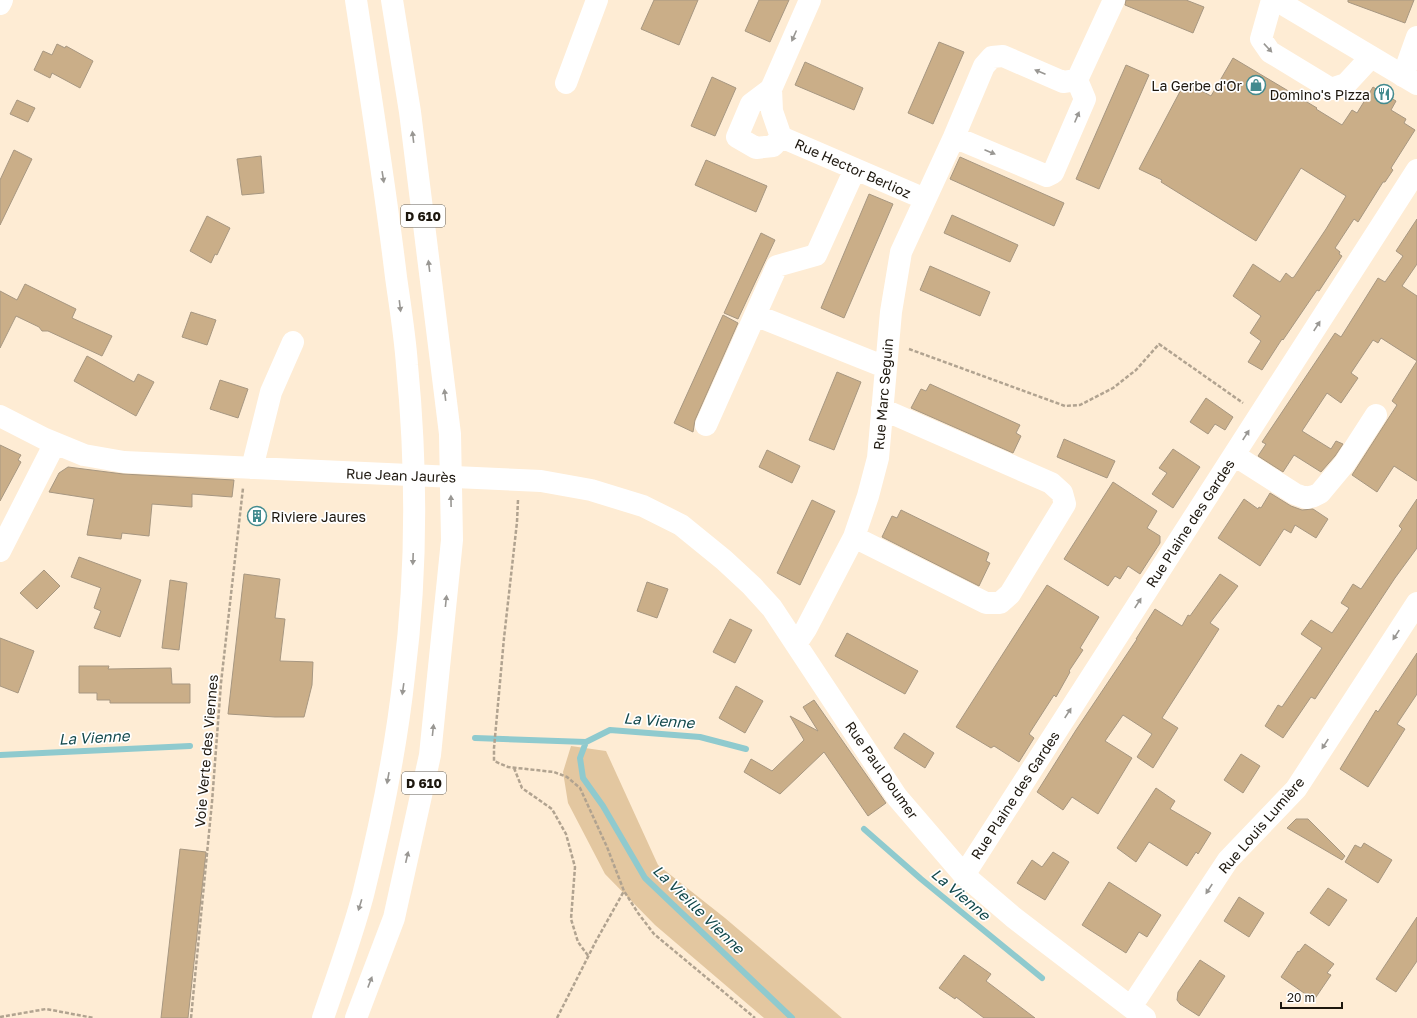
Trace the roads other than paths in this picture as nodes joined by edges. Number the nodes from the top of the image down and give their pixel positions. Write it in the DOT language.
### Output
graph roads {
  1 [pos="2,0"];
  2 [pos="344,0"];
  3 [pos="356,0"];
  4 [pos="392,0"];
  5 [pos="403,0"];
  6 [pos="597,0"];
  7 [pos="810,0"];
  8 [pos="1114,0"];
  9 [pos="1272,0"];
  10 [pos="1276,0"];
  11 [pos="0,4"];
  12 [pos="1417,37"];
  13 [pos="1371,57"];
  14 [pos="1077,80"];
  15 [pos="1410,80"];
  16 [pos="368,83"];
  17 [pos="566,83"];
  18 [pos="771,89"];
  19 [pos="410,112"];
  20 [pos="781,137"];
  21 [pos="954,137"];
  22 [pos="855,169"];
  23 [pos="1417,170"];
  24 [pos="925,199"];
  25 [pos="755,315"];
  26 [pos="293,342"];
  27 [pos="885,367"];
  28 [pos="882,409"];
  29 [pos="1376,415"];
  30 [pos="0,416"];
  31 [pos="706,425"];
  32 [pos="55,443"];
  33 [pos="1234,455"];
  34 [pos="248,477"];
  35 [pos="854,537"];
  36 [pos="0,551"];
  37 [pos="1417,602"];
  38 [pos="772,608"];
  39 [pos="796,644"];
  40 [pos="964,875"];
  41 [pos="1138,1012"];
  42 [pos="323,1018"];
  43 [pos="356,1018"];
  1 -- 11 [label="main road"];
  2 -- 16 [label="main road"];
  3 -- 16 [label="main road, D 610"];
  4 -- 19 [label="main road, D 610"];
  5 -- 19 [label="main road"];
  6 -- 17 [label="main road"];
  7 -- 18 [label="main road, Rue Hector Berlioz, one-way"];
  8 -- 14 [label="main road"];
  9 -- 13 [label="main road, one-way"];
  10 -- 13 [label="main road"];
  12 -- 15 [label="main road"];
  13 -- 15 [label="main road"];
  14 -- 21 [label="main road, Rue Marc Seguin, one-way"];
  21 -- 14 [label="main road, one-way"];
  16 -- 42 [label="main road, D 610, one-way"];
  18 -- 20 [label="main road, Rue Hector Berlioz"];
  18 -- 20 [label="main road, Rue Hector Berlioz"];
  43 -- 19 [label="main road, D 610, one-way"];
  20 -- 22 [label="main road, Rue Hector Berlioz"];
  21 -- 24 [label="main road, Rue Marc Seguin"];
  22 -- 24 [label="main road, Rue Hector Berlioz"];
  22 -- 25 [label="main road"];
  33 -- 23 [label="main road, Rue Plaine des Gardes, one-way"];
  24 -- 27 [label="main road, Rue Marc Seguin"];
  25 -- 27 [label="main road"];
  25 -- 31 [label="main road"];
  26 -- 34 [label="main road"];
  27 -- 28 [label="main road, Rue Marc Seguin"];
  28 -- 35 [label="main road, Rue Marc Seguin"];
  28 -- 35 [label="main road"];
  29 -- 33 [label="main road"];
  30 -- 32 [label="main road, Rue Jean Jaurès"];
  32 -- 34 [label="main road, Rue Jean Jaurès"];
  32 -- 36 [label="main road"];
  40 -- 33 [label="main road, Rue Plaine des Gardes, one-way"];
  34 -- 38 [label="main road, Rue Jean Jaurès"];
  35 -- 39 [label="main road, Rue Marc Seguin"];
  37 -- 41 [label="main road, Rue Louis Lumière, one-way"];
  38 -- 39 [label="main road, Rue Paul Doumer"];
  39 -- 40 [label="main road, Rue Paul Doumer"];
  40 -- 41 [label="main road, Rue Paul Doumer"];
}
